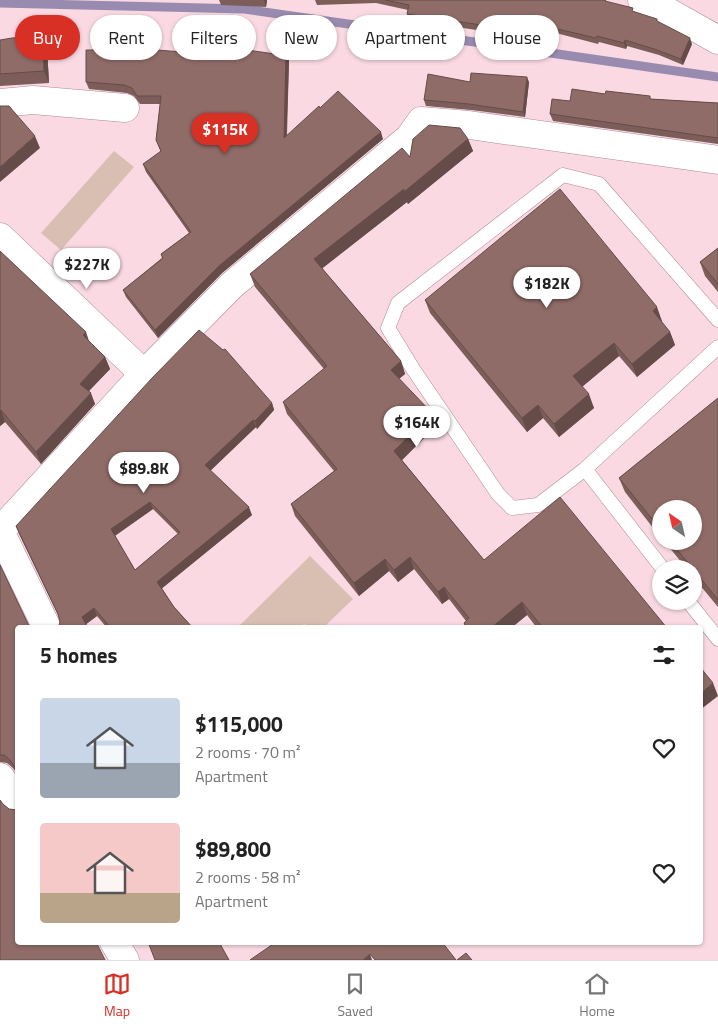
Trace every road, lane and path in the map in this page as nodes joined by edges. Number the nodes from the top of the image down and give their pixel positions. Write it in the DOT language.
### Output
graph roads {
  1 [pos="642,0"];
  2 [pos="718,40"];
  3 [pos="0,103"];
  4 [pos="125,108"];
  5 [pos="718,160"];
  6 [pos="0,236"];
  7 [pos="718,320"];
  8 [pos="718,347"];
  9 [pos="144,374"];
  10 [pos="585,469"];
  11 [pos="0,531"];
  12 [pos="656,560"];
  13 [pos="695,610"];
  14 [pos="46,625"];
  15 [pos="718,639"];
  16 [pos="0,777"];
  17 [pos="15,798"];
  18 [pos="116,945"];
  19 [pos="125,960"];
  1 -- 2 [label="street"];
  3 -- 4 [label="street"];
  5 -- 9 [label="street"];
  6 -- 9 [label="street"];
  7 -- 10 [label="lane"];
  8 -- 10 [label="lane"];
  9 -- 11 [label="street"];
  10 -- 12 [label="lane"];
  11 -- 14 [label="street"];
  13 -- 15 [label="lane"];
  16 -- 17 [label="street"];
  18 -- 19 [label="street"];
}
